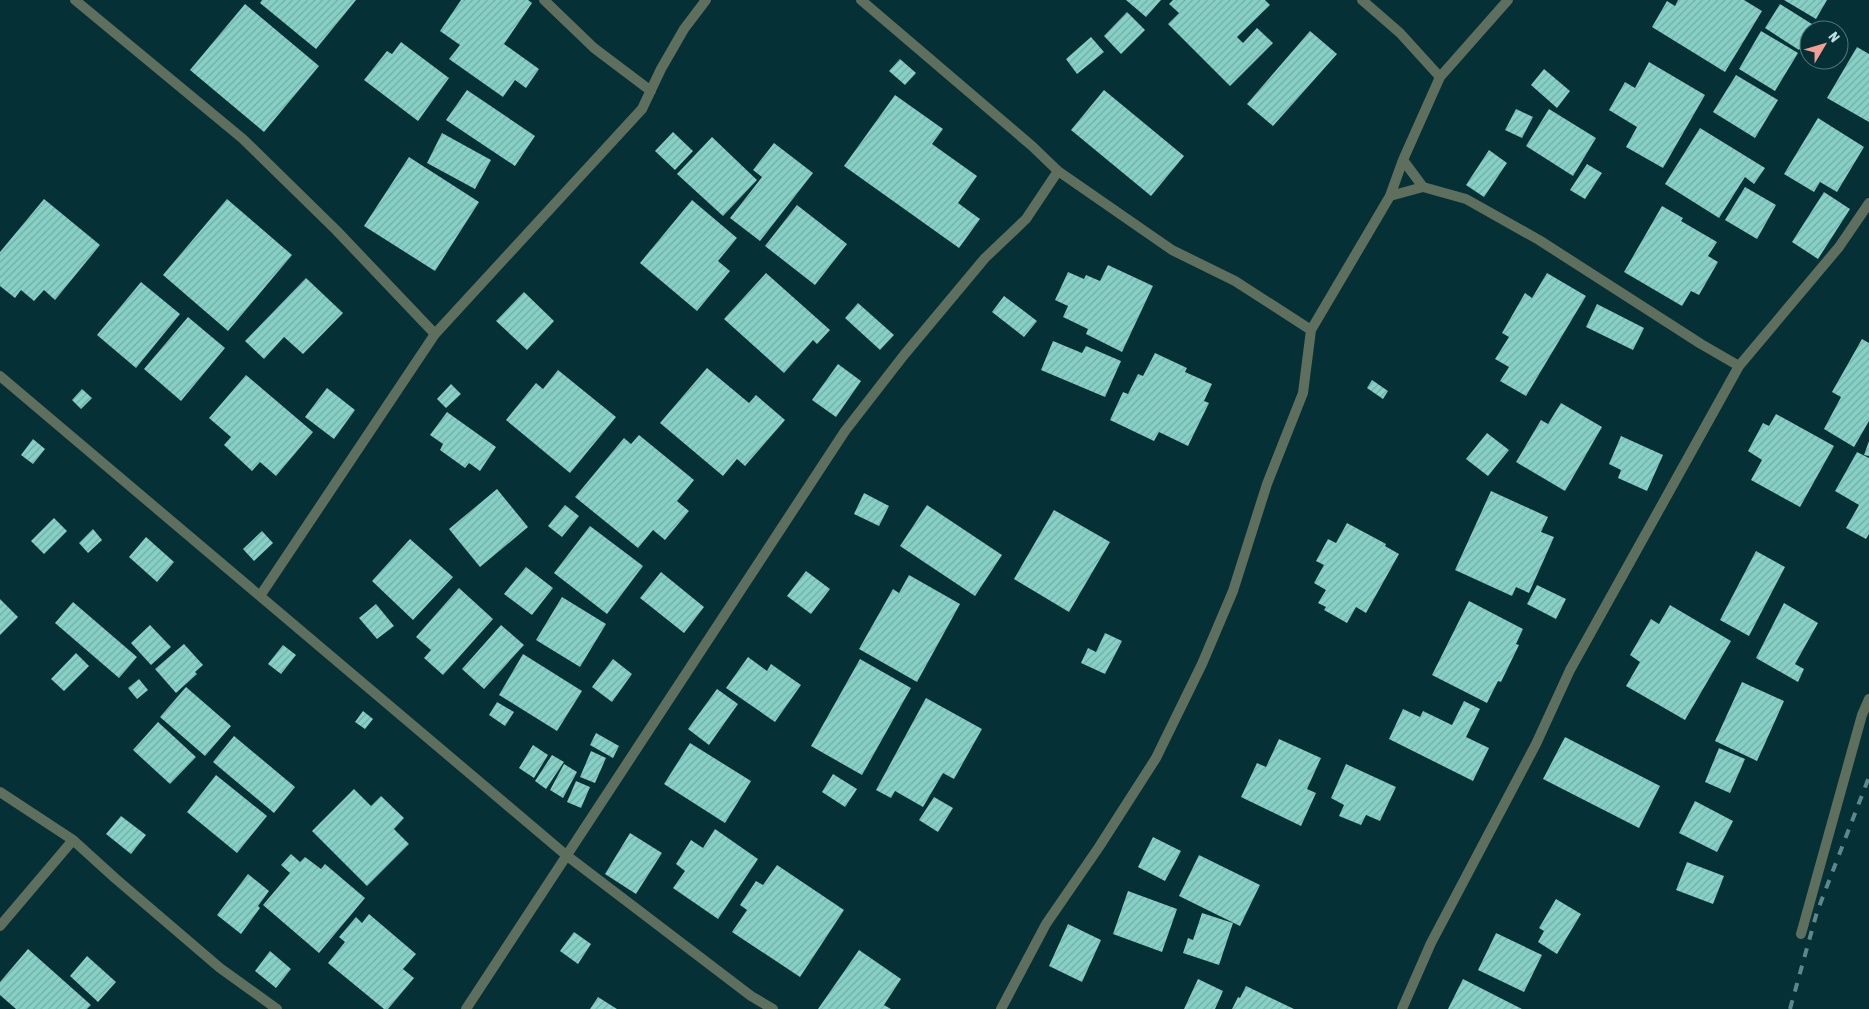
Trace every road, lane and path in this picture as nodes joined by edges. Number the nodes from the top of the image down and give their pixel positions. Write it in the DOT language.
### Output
graph roads {
  1 [pos="75,0"];
  2 [pos="544,0"];
  3 [pos="706,0"];
  4 [pos="861,0"];
  5 [pos="1362,0"];
  6 [pos="1508,0"];
  7 [pos="1440,77"];
  8 [pos="651,91"];
  9 [pos="1402,160"];
  10 [pos="1058,171"];
  11 [pos="1423,187"];
  12 [pos="1390,196"];
  13 [pos="1869,203"];
  14 [pos="1311,330"];
  15 [pos="435,334"];
  16 [pos="1739,366"];
  17 [pos="0,376"];
  18 [pos="260,596"];
  19 [pos="1869,699"];
  20 [pos="0,792"];
  21 [pos="73,840"];
  22 [pos="566,855"];
  23 [pos="0,926"];
  24 [pos="1801,934"];
  25 [pos="277,1009"];
  26 [pos="466,1009"];
  27 [pos="773,1009"];
  28 [pos="1000,1009"];
  29 [pos="1402,1009"];
  1 -- 15 [label="street"];
  2 -- 8 [label="street"];
  3 -- 8 [label="street"];
  4 -- 10 [label="street"];
  5 -- 7 [label="street"];
  6 -- 7 [label="street"];
  7 -- 9 [label="street"];
  8 -- 15 [label="street"];
  9 -- 11 [label="street"];
  9 -- 12 [label="street"];
  10 -- 14 [label="street"];
  10 -- 22 [label="street"];
  11 -- 12 [label="street"];
  11 -- 16 [label="street"];
  12 -- 14 [label="street"];
  13 -- 16 [label="street"];
  14 -- 28 [label="street"];
  15 -- 18 [label="street"];
  16 -- 29 [label="street"];
  17 -- 18 [label="street"];
  18 -- 22 [label="street"];
  19 -- 24 [label="street"];
  20 -- 21 [label="street"];
  21 -- 23 [label="street"];
  21 -- 25 [label="street"];
  22 -- 26 [label="street"];
  22 -- 27 [label="street"];
}
